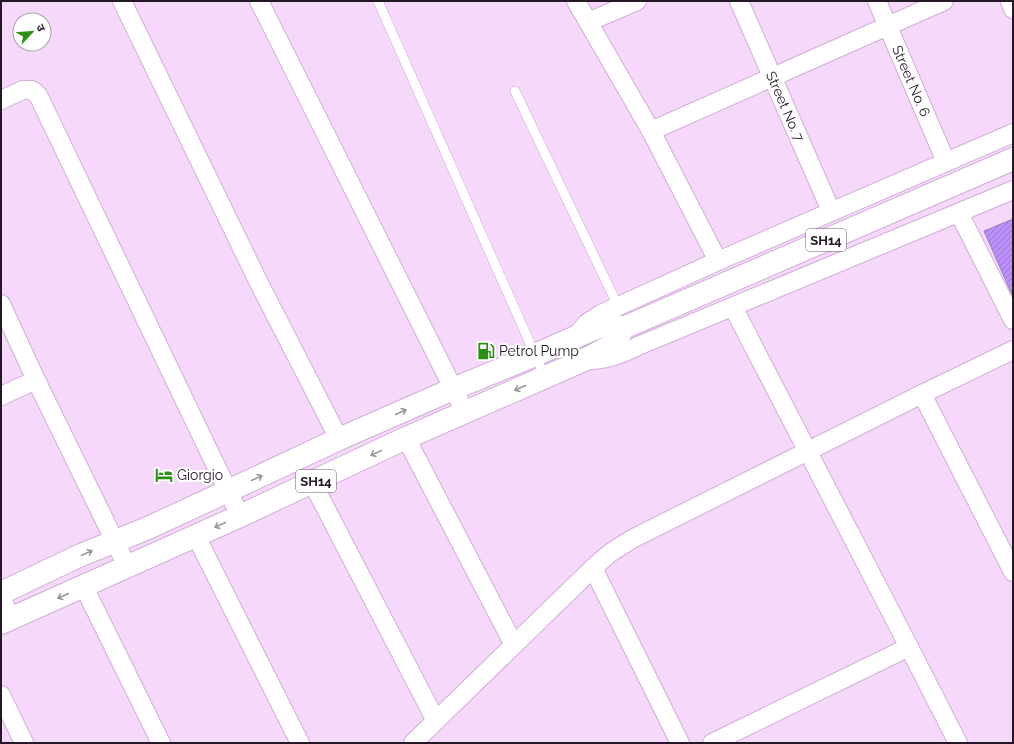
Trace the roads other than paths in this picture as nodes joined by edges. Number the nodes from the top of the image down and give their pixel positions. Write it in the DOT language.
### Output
graph roads {
  1 [pos="122,1"];
  2 [pos="260,1"];
  3 [pos="378,1"];
  4 [pos="576,1"];
  5 [pos="637,1"];
  6 [pos="739,1"];
  7 [pos="877,1"];
  8 [pos="944,1"];
  9 [pos="1010,1"];
  10 [pos="1013,9"];
  11 [pos="588,22"];
  12 [pos="888,26"];
  13 [pos="772,77"];
  14 [pos="515,91"];
  15 [pos="1,100"];
  16 [pos="650,131"];
  17 [pos="1013,133"];
  18 [pos="1013,159"];
  19 [pos="946,162"];
  20 [pos="1013,190"];
  21 [pos="831,212"];
  22 [pos="959,213"];
  23 [pos="718,261"];
  24 [pos="1,304"];
  25 [pos="618,306"];
  26 [pos="733,307"];
  27 [pos="1013,320"];
  28 [pos="632,324"];
  29 [pos="571,339"];
  30 [pos="1013,350"];
  31 [pos="536,355"];
  32 [pos="582,360"];
  33 [pos="545,377"];
  34 [pos="36,380"];
  35 [pos="453,389"];
  36 [pos="922,394"];
  37 [pos="1,396"];
  38 [pos="465,412"];
  39 [pos="406,438"];
  40 [pos="339,439"];
  41 [pos="807,451"];
  42 [pos="312,482"];
  43 [pos="228,492"];
  44 [pos="240,516"];
  45 [pos="196,536"];
  46 [pos="115,541"];
  47 [pos="127,566"];
  48 [pos="593,568"];
  49 [pos="1013,572"];
  50 [pos="84,587"];
  51 [pos="1,593"];
  52 [pos="1,597"];
  53 [pos="6,621"];
  54 [pos="514,645"];
  55 [pos="909,647"];
  56 [pos="1,695"];
  57 [pos="436,721"];
  58 [pos="24,743"];
  59 [pos="161,743"];
  60 [pos="300,743"];
  61 [pos="414,743"];
  62 [pos="680,743"];
  63 [pos="712,743"];
  64 [pos="958,743"];
  1 -- 40 [label="street"];
  2 -- 35 [label="street"];
  3 -- 31 [label="lane"];
  4 -- 11 [label="street"];
  5 -- 11 [label="street"];
  6 -- 13 [label="street, Street No. 7"];
  7 -- 12 [label="street, Street No. 6"];
  8 -- 12 [label="street"];
  9 -- 10 [label="street"];
  11 -- 16 [label="street"];
  12 -- 13 [label="street"];
  12 -- 19 [label="street, Street No. 6"];
  13 -- 16 [label="street"];
  13 -- 21 [label="street, Street No. 7"];
  14 -- 25 [label="lane"];
  15 -- 43 [label="street"];
  16 -- 23 [label="street"];
  17 -- 19 [label="street"];
  18 -- 28 [label="main road, SH14"];
  19 -- 21 [label="street"];
  20 -- 22 [label="street"];
  21 -- 23 [label="street"];
  22 -- 26 [label="street"];
  22 -- 27 [label="street"];
  23 -- 25 [label="street"];
  24 -- 34 [label="street"];
  25 -- 29 [label="street"];
  26 -- 32 [label="street"];
  26 -- 41 [label="street"];
  28 -- 29 [label="main road, SH14"];
  28 -- 32 [label="main road, SH14"];
  29 -- 31 [label="main road, SH14"];
  30 -- 36 [label="street"];
  31 -- 33 [label="lane"];
  31 -- 35 [label="main road, SH14"];
  32 -- 33 [label="main road, SH14"];
  33 -- 38 [label="main road, SH14, one-way"];
  34 -- 37 [label="street"];
  34 -- 46 [label="street"];
  35 -- 38 [label="street"];
  40 -- 35 [label="main road, SH14, one-way"];
  36 -- 41 [label="street"];
  36 -- 49 [label="street"];
  38 -- 39 [label="main road, SH14"];
  39 -- 42 [label="main road, SH14, one-way"];
  39 -- 54 [label="street"];
  43 -- 40 [label="main road, SH14, one-way"];
  41 -- 48 [label="street"];
  41 -- 55 [label="street"];
  42 -- 44 [label="main road, SH14"];
  42 -- 57 [label="street"];
  43 -- 44 [label="street"];
  43 -- 46 [label="main road, SH14"];
  44 -- 45 [label="main road, SH14, one-way"];
  45 -- 47 [label="main road, SH14"];
  45 -- 60 [label="street"];
  46 -- 47 [label="street"];
  51 -- 46 [label="main road, SH14, one-way"];
  47 -- 50 [label="main road, SH14"];
  48 -- 54 [label="street"];
  48 -- 62 [label="street"];
  50 -- 53 [label="main road, SH14, one-way"];
  50 -- 59 [label="street"];
  52 -- 53 [label="street"];
  54 -- 57 [label="street"];
  55 -- 63 [label="street"];
  55 -- 64 [label="street"];
  56 -- 58 [label="street"];
  57 -- 61 [label="street"];
}
